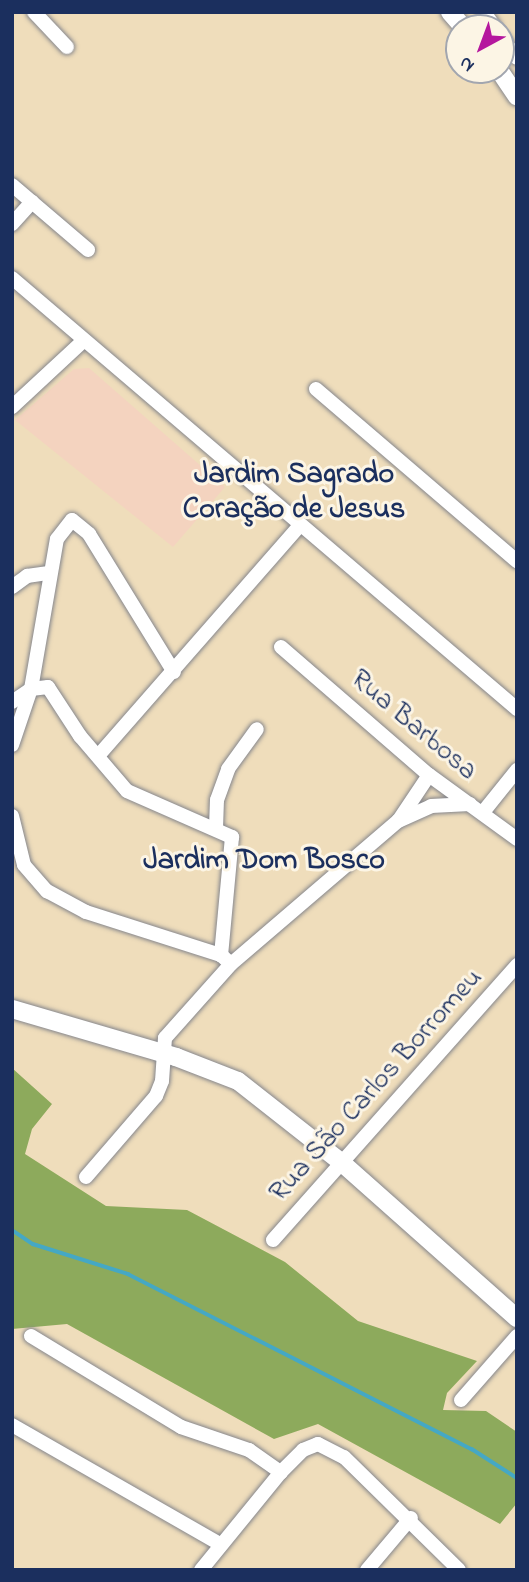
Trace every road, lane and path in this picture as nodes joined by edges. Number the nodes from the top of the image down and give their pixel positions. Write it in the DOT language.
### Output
graph roads {
  1 [pos="34,12"];
  2 [pos="67,47"];
  3 [pos="12,185"];
  4 [pos="32,202"];
  5 [pos="12,224"];
  6 [pos="88,250"];
  7 [pos="12,278"];
  8 [pos="84,340"];
  9 [pos="316,389"];
  10 [pos="12,407"];
  11 [pos="300,525"];
  12 [pos="517,561"];
  13 [pos="49,573"];
  14 [pos="12,587"];
  15 [pos="281,647"];
  16 [pos="174,672"];
  17 [pos="31,689"];
  18 [pos="12,702"];
  19 [pos="517,709"];
  20 [pos="257,729"];
  21 [pos="12,745"];
  22 [pos="97,756"];
  23 [pos="517,770"];
  24 [pos="429,775"];
  25 [pos="470,804"];
  26 [pos="484,811"];
  27 [pos="12,816"];
  28 [pos="398,821"];
  29 [pos="216,828"];
  30 [pos="517,839"];
  31 [pos="226,959"];
  32 [pos="517,965"];
  33 [pos="12,1009"];
  34 [pos="162,1053"];
  35 [pos="341,1162"];
  36 [pos="86,1177"];
  37 [pos="273,1240"];
  38 [pos="517,1318"];
  39 [pos="31,1336"];
  40 [pos="517,1336"];
  41 [pos="461,1400"];
  42 [pos="12,1424"];
  43 [pos="281,1472"];
  44 [pos="411,1518"];
  45 [pos="220,1545"];
  46 [pos="201,1570"];
  47 [pos="367,1570"];
  48 [pos="459,1570"];
  1 -- 2 [label="street"];
  3 -- 4 [label="street"];
  4 -- 5 [label="street"];
  4 -- 6 [label="street"];
  7 -- 8 [label="street"];
  8 -- 10 [label="street"];
  8 -- 11 [label="street"];
  9 -- 12 [label="street"];
  11 -- 16 [label="street"];
  11 -- 19 [label="street"];
  13 -- 14 [label="street"];
  13 -- 16 [label="street"];
  13 -- 17 [label="street"];
  15 -- 24 [label="street, Rua Barbosa"];
  16 -- 22 [label="street"];
  17 -- 18 [label="street"];
  17 -- 21 [label="street"];
  17 -- 22 [label="street"];
  20 -- 29 [label="street"];
  22 -- 29 [label="street"];
  23 -- 26 [label="street"];
  24 -- 25 [label="street, Rua Barbosa"];
  24 -- 28 [label="street"];
  25 -- 26 [label="street, Rua Barbosa"];
  25 -- 28 [label="street"];
  26 -- 30 [label="street, Rua Barbosa"];
  27 -- 31 [label="street"];
  28 -- 31 [label="street"];
  29 -- 31 [label="street"];
  31 -- 34 [label="street"];
  32 -- 35 [label="street, Rua São Carlos Borromeu"];
  33 -- 34 [label="street"];
  34 -- 35 [label="street"];
  34 -- 36 [label="street"];
  35 -- 37 [label="street, Rua São Carlos Borromeu"];
  35 -- 38 [label="street"];
  39 -- 43 [label="street"];
  40 -- 41 [label="street"];
  42 -- 45 [label="street"];
  43 -- 44 [label="street"];
  43 -- 45 [label="street"];
  44 -- 47 [label="street"];
  44 -- 48 [label="street"];
  45 -- 46 [label="street"];
}
